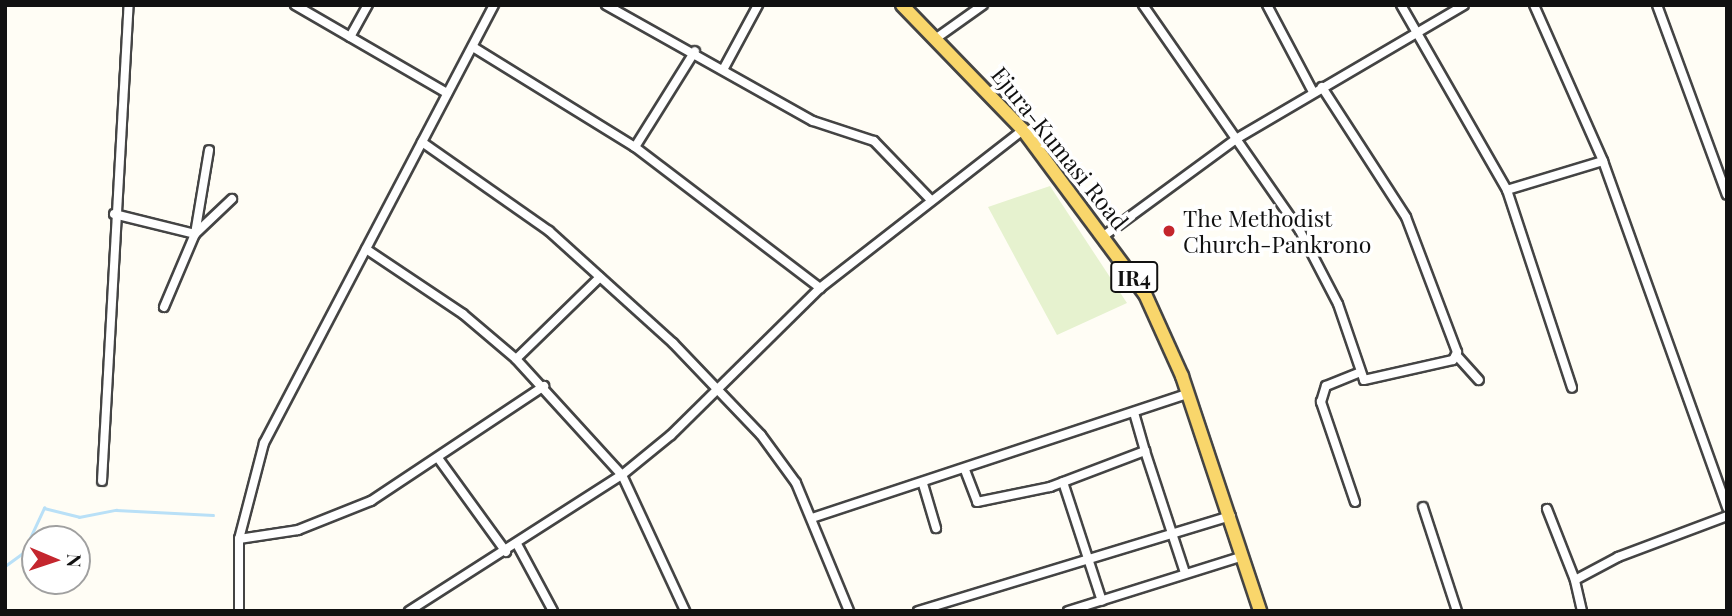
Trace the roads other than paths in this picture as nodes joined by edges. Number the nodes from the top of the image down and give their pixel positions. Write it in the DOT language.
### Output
graph roads {
  1 [pos="129,5"];
  2 [pos="295,5"];
  3 [pos="368,5"];
  4 [pos="494,5"];
  5 [pos="606,5"];
  6 [pos="758,5"];
  7 [pos="902,5"];
  8 [pos="983,5"];
  9 [pos="1143,5"];
  10 [pos="1267,5"];
  11 [pos="1401,5"];
  12 [pos="1464,5"];
  13 [pos="1534,5"];
  14 [pos="1657,5"];
  15 [pos="1417,33"];
  16 [pos="350,37"];
  17 [pos="938,37"];
  18 [pos="473,47"];
  19 [pos="695,51"];
  20 [pos="724,68"];
  21 [pos="1318,90"];
  22 [pos="447,93"];
  23 [pos="1023,130"];
  24 [pos="1236,139"];
  25 [pos="422,142"];
  26 [pos="635,147"];
  27 [pos="209,150"];
  28 [pos="1603,160"];
  29 [pos="1507,191"];
  30 [pos="1727,195"];
  31 [pos="232,199"];
  32 [pos="931,200"];
  33 [pos="114,214"];
  34 [pos="195,234"];
  35 [pos="1105,235"];
  36 [pos="366,249"];
  37 [pos="600,277"];
  38 [pos="820,288"];
  39 [pos="163,307"];
  40 [pos="1458,357"];
  41 [pos="516,359"];
  42 [pos="1360,372"];
  43 [pos="1479,380"];
  44 [pos="544,386"];
  45 [pos="717,388"];
  46 [pos="1572,388"];
  47 [pos="1188,394"];
  48 [pos="1135,413"];
  49 [pos="1145,451"];
  50 [pos="438,458"];
  51 [pos="965,470"];
  52 [pos="622,475"];
  53 [pos="102,481"];
  54 [pos="1063,482"];
  55 [pos="923,484"];
  56 [pos="1355,502"];
  57 [pos="1423,507"];
  58 [pos="1727,507"];
  59 [pos="1547,509"];
  60 [pos="1231,516"];
  61 [pos="1727,516"];
  62 [pos="812,518"];
  63 [pos="936,528"];
  64 [pos="1172,531"];
  65 [pos="239,539"];
  66 [pos="518,545"];
  67 [pos="506,552"];
  68 [pos="1243,556"];
  69 [pos="1086,557"];
  70 [pos="1185,573"];
  71 [pos="1575,580"];
  72 [pos="1102,601"];
  73 [pos="429,607"];
  74 [pos="239,611"];
  75 [pos="409,611"];
  76 [pos="553,611"];
  77 [pos="685,611"];
  78 [pos="849,611"];
  79 [pos="918,611"];
  80 [pos="1068,611"];
  81 [pos="1260,611"];
  82 [pos="1457,611"];
  83 [pos="1582,611"];
  1 -- 33 [label="street"];
  2 -- 16 [label="street"];
  3 -- 16 [label="street"];
  4 -- 18 [label="street"];
  5 -- 19 [label="street"];
  6 -- 20 [label="street"];
  7 -- 17 [label="main road, Ejura-Kumasi Road / IR4"];
  8 -- 17 [label="street"];
  9 -- 24 [label="street"];
  10 -- 21 [label="street"];
  11 -- 15 [label="street"];
  12 -- 15 [label="street"];
  13 -- 28 [label="street"];
  14 -- 30 [label="street"];
  15 -- 21 [label="street"];
  15 -- 29 [label="street"];
  16 -- 22 [label="street"];
  17 -- 23 [label="main road, Ejura-Kumasi Road / IR4"];
  18 -- 22 [label="street"];
  18 -- 26 [label="street"];
  19 -- 20 [label="street"];
  19 -- 26 [label="street"];
  20 -- 32 [label="street"];
  21 -- 24 [label="street"];
  21 -- 40 [label="street"];
  22 -- 25 [label="street"];
  23 -- 32 [label="street"];
  23 -- 35 [label="main road, Ejura-Kumasi Road / IR4"];
  24 -- 35 [label="street"];
  24 -- 42 [label="street"];
  25 -- 36 [label="street"];
  25 -- 37 [label="street"];
  26 -- 38 [label="street"];
  27 -- 34 [label="street"];
  28 -- 29 [label="street"];
  28 -- 58 [label="street"];
  29 -- 46 [label="street"];
  31 -- 34 [label="street"];
  32 -- 38 [label="street"];
  33 -- 34 [label="street"];
  33 -- 53 [label="street"];
  34 -- 39 [label="street"];
  35 -- 47 [label="main road, Ejura-Kumasi Road / IR4"];
  36 -- 41 [label="street"];
  36 -- 65 [label="street"];
  37 -- 41 [label="street"];
  37 -- 45 [label="street"];
  38 -- 45 [label="street"];
  40 -- 42 [label="street"];
  40 -- 43 [label="street"];
  41 -- 44 [label="street"];
  42 -- 56 [label="street"];
  44 -- 50 [label="street"];
  44 -- 52 [label="street"];
  45 -- 52 [label="street"];
  45 -- 62 [label="street"];
  47 -- 48 [label="street"];
  47 -- 60 [label="main road, Ejura-Kumasi Road / IR4"];
  48 -- 49 [label="street"];
  48 -- 51 [label="street"];
  49 -- 54 [label="street"];
  49 -- 64 [label="street"];
  50 -- 65 [label="street"];
  50 -- 67 [label="street"];
  51 -- 54 [label="street"];
  51 -- 55 [label="street"];
  52 -- 66 [label="street"];
  52 -- 77 [label="street"];
  54 -- 69 [label="street"];
  55 -- 62 [label="street"];
  55 -- 63 [label="street"];
  57 -- 82 [label="street"];
  59 -- 71 [label="street"];
  60 -- 64 [label="street"];
  60 -- 68 [label="main road, Ejura-Kumasi Road / IR4"];
  61 -- 71 [label="street"];
  62 -- 78 [label="street"];
  64 -- 69 [label="street"];
  64 -- 70 [label="street"];
  65 -- 74 [label="street"];
  66 -- 67 [label="street"];
  66 -- 76 [label="street"];
  67 -- 73 [label="street"];
  68 -- 70 [label="street"];
  68 -- 81 [label="main road, Ejura-Kumasi Road / IR4"];
  69 -- 72 [label="street"];
  69 -- 79 [label="street"];
  70 -- 72 [label="street"];
  71 -- 83 [label="street"];
  72 -- 80 [label="street"];
  73 -- 75 [label="street"];
}
